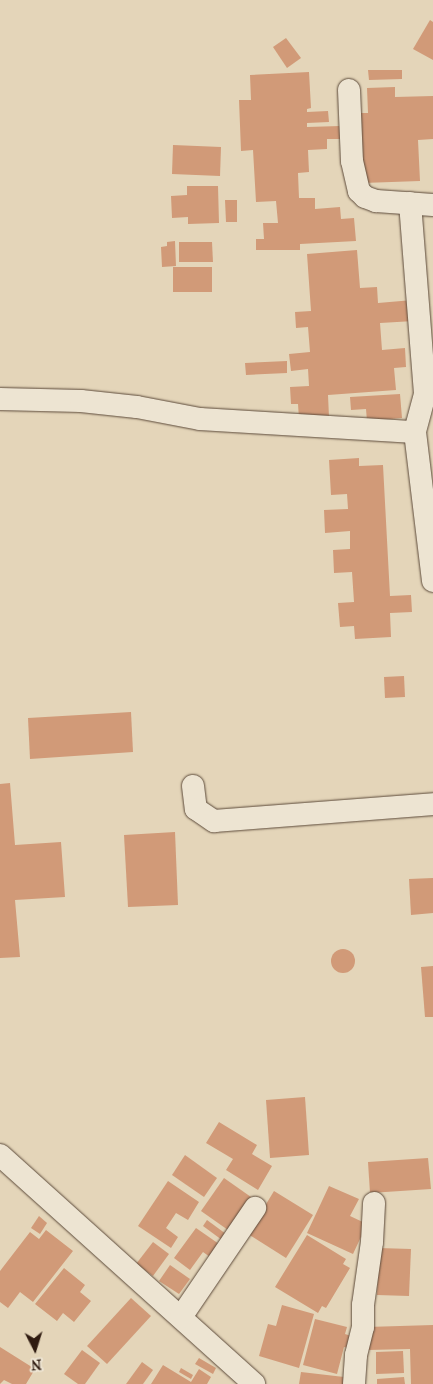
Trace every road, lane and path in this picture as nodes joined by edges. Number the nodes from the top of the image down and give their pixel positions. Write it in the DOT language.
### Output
graph roads {
  1 [pos="349,90"];
  2 [pos="410,203"];
  3 [pos="433,205"];
  4 [pos="0,399"];
  5 [pos="415,432"];
  6 [pos="433,581"];
  7 [pos="193,786"];
  8 [pos="433,804"];
  9 [pos="0,1155"];
  10 [pos="374,1204"];
  11 [pos="255,1208"];
  12 [pos="180,1317"];
  13 [pos="254,1384"];
  14 [pos="354,1384"];
  1 -- 2 [label="street"];
  2 -- 3 [label="street"];
  2 -- 5 [label="street"];
  4 -- 5 [label="street"];
  5 -- 6 [label="street"];
  7 -- 8 [label="street"];
  9 -- 12 [label="street"];
  10 -- 14 [label="street"];
  11 -- 12 [label="street"];
  12 -- 13 [label="street"];
}
